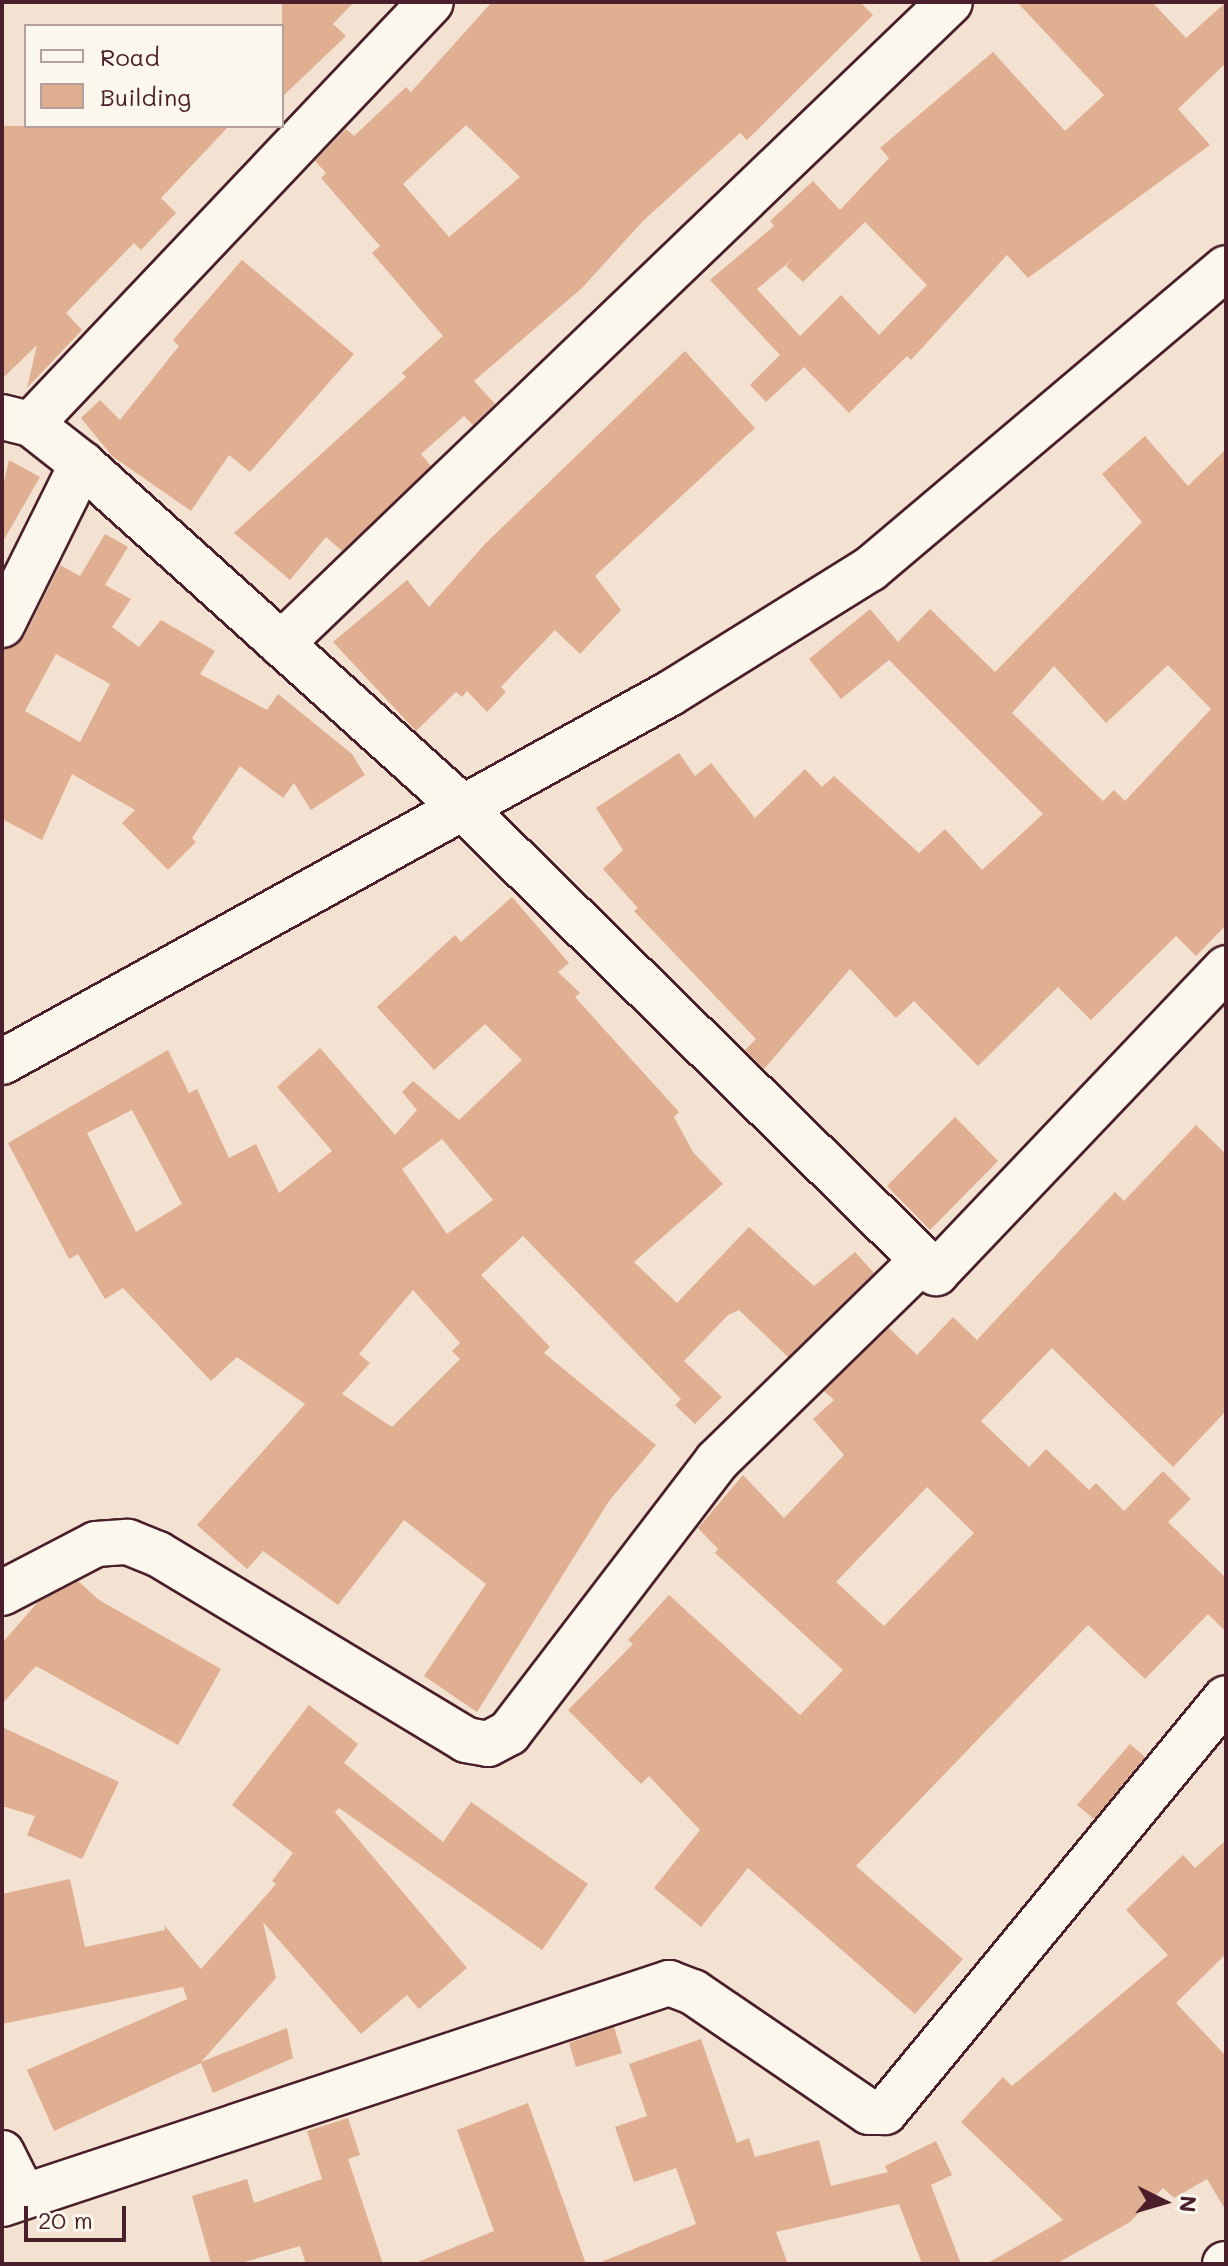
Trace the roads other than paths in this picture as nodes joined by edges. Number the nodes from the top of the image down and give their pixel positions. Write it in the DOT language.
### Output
graph roads {
  1 [pos="431,2"];
  2 [pos="950,2"];
  3 [pos="1226,268"];
  4 [pos="17,420"];
  5 [pos="82,464"];
  6 [pos="2,625"];
  7 [pos="281,644"];
  8 [pos="459,804"];
  9 [pos="1226,968"];
  10 [pos="2,1062"];
  11 [pos="921,1262"];
  12 [pos="2,1593"];
  13 [pos="1226,1698"];
  14 [pos="2,2153"];
  15 [pos="13,2200"];
  1 -- 4 [label="street"];
  2 -- 7 [label="street"];
  3 -- 8 [label="street"];
  4 -- 5 [label="street"];
  5 -- 6 [label="street"];
  5 -- 7 [label="street"];
  7 -- 8 [label="street"];
  8 -- 10 [label="street"];
  8 -- 11 [label="street"];
  9 -- 11 [label="street"];
  11 -- 12 [label="street"];
  13 -- 15 [label="street"];
  14 -- 15 [label="street"];
}
